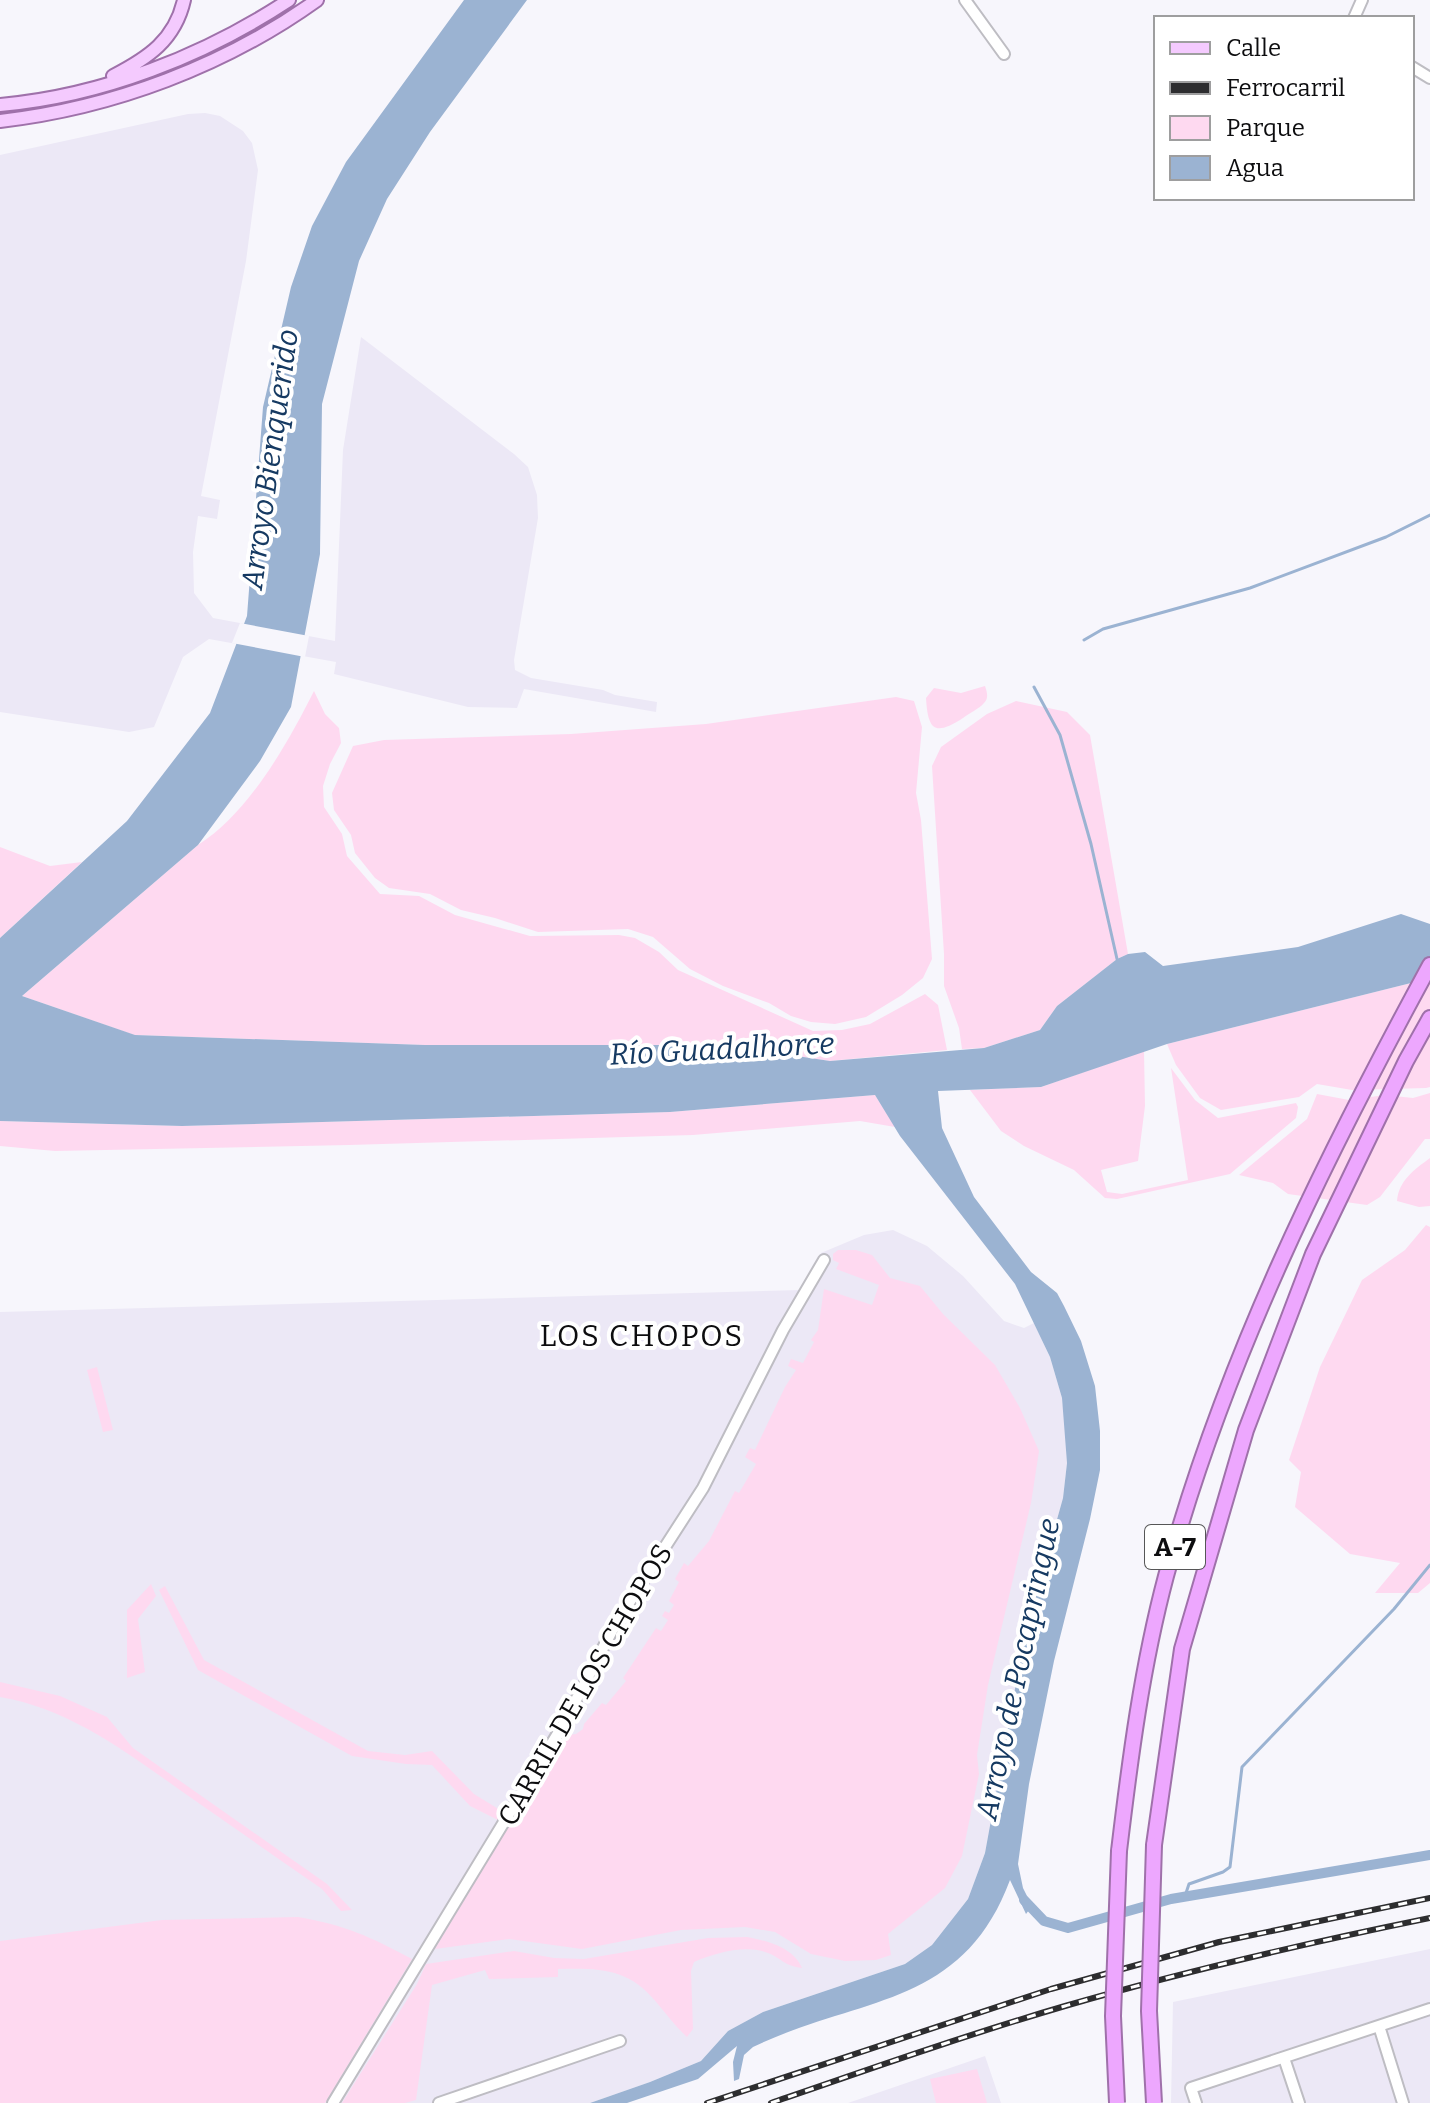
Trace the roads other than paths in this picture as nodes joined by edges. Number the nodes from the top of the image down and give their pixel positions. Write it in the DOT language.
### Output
graph roads {
  1 [pos="184,0"];
  2 [pos="289,0"];
  3 [pos="317,0"];
  4 [pos="965,0"];
  5 [pos="1004,54"];
  6 [pos="88,89"];
  7 [pos="0,105"];
  8 [pos="0,121"];
  9 [pos="1430,965"];
  10 [pos="1430,1018"];
  11 [pos="824,1260"];
  12 [pos="1430,2009"];
  13 [pos="1379,2026"];
  14 [pos="620,2041"];
  15 [pos="1284,2058"];
  16 [pos="333,2103"];
  17 [pos="439,2103"];
  18 [pos="1117,2103"];
  19 [pos="1154,2103"];
  20 [pos="1196,2103"];
  21 [pos="1299,2103"];
  22 [pos="1403,2103"];
  1 -- 6 [label="main road"];
  2 -- 6 [label="main road"];
  3 -- 8 [label="main road"];
  4 -- 5 [label="street"];
  6 -- 7 [label="main road"];
  9 -- 18 [label="highway, A-7, bridge"];
  10 -- 19 [label="highway, A-7, bridge"];
  11 -- 16 [label="street, CARRIL DE LOS CHOPOS"];
  12 -- 13 [label="street"];
  13 -- 15 [label="street"];
  13 -- 22 [label="street"];
  14 -- 17 [label="street"];
  15 -- 20 [label="street"];
  15 -- 21 [label="street"];
}
